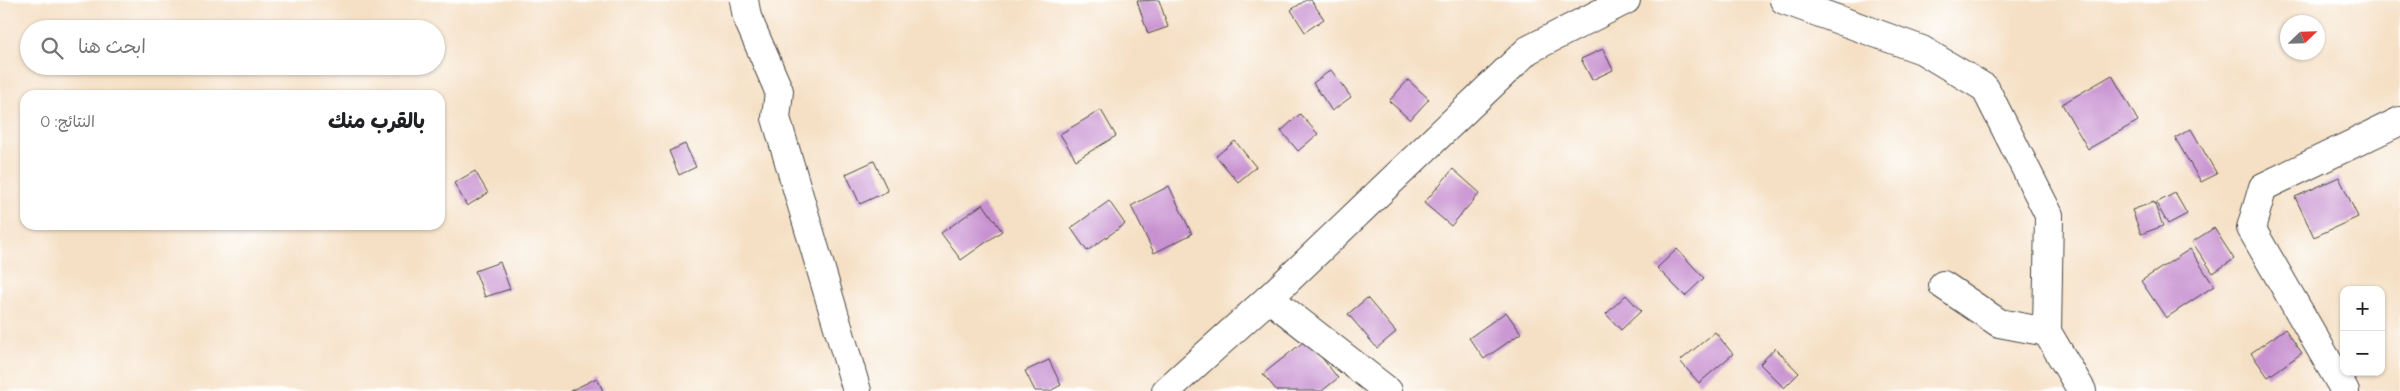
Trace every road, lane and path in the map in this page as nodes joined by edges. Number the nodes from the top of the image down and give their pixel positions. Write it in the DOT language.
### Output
graph roads {
  1 [pos="744,0"];
  2 [pos="1626,0"];
  3 [pos="1784,0"];
  4 [pos="2400,121"];
  5 [pos="1943,285"];
  6 [pos="1269,298"];
  7 [pos="2046,332"];
  8 [pos="856,391"];
  9 [pos="1166,391"];
  10 [pos="1388,391"];
  11 [pos="2082,391"];
  12 [pos="2345,391"];
  1 -- 8 [label="street"];
  2 -- 6 [label="street"];
  3 -- 7 [label="street"];
  4 -- 12 [label="street"];
  5 -- 7 [label="street"];
  6 -- 9 [label="street"];
  6 -- 10 [label="street"];
  7 -- 11 [label="street"];
}
